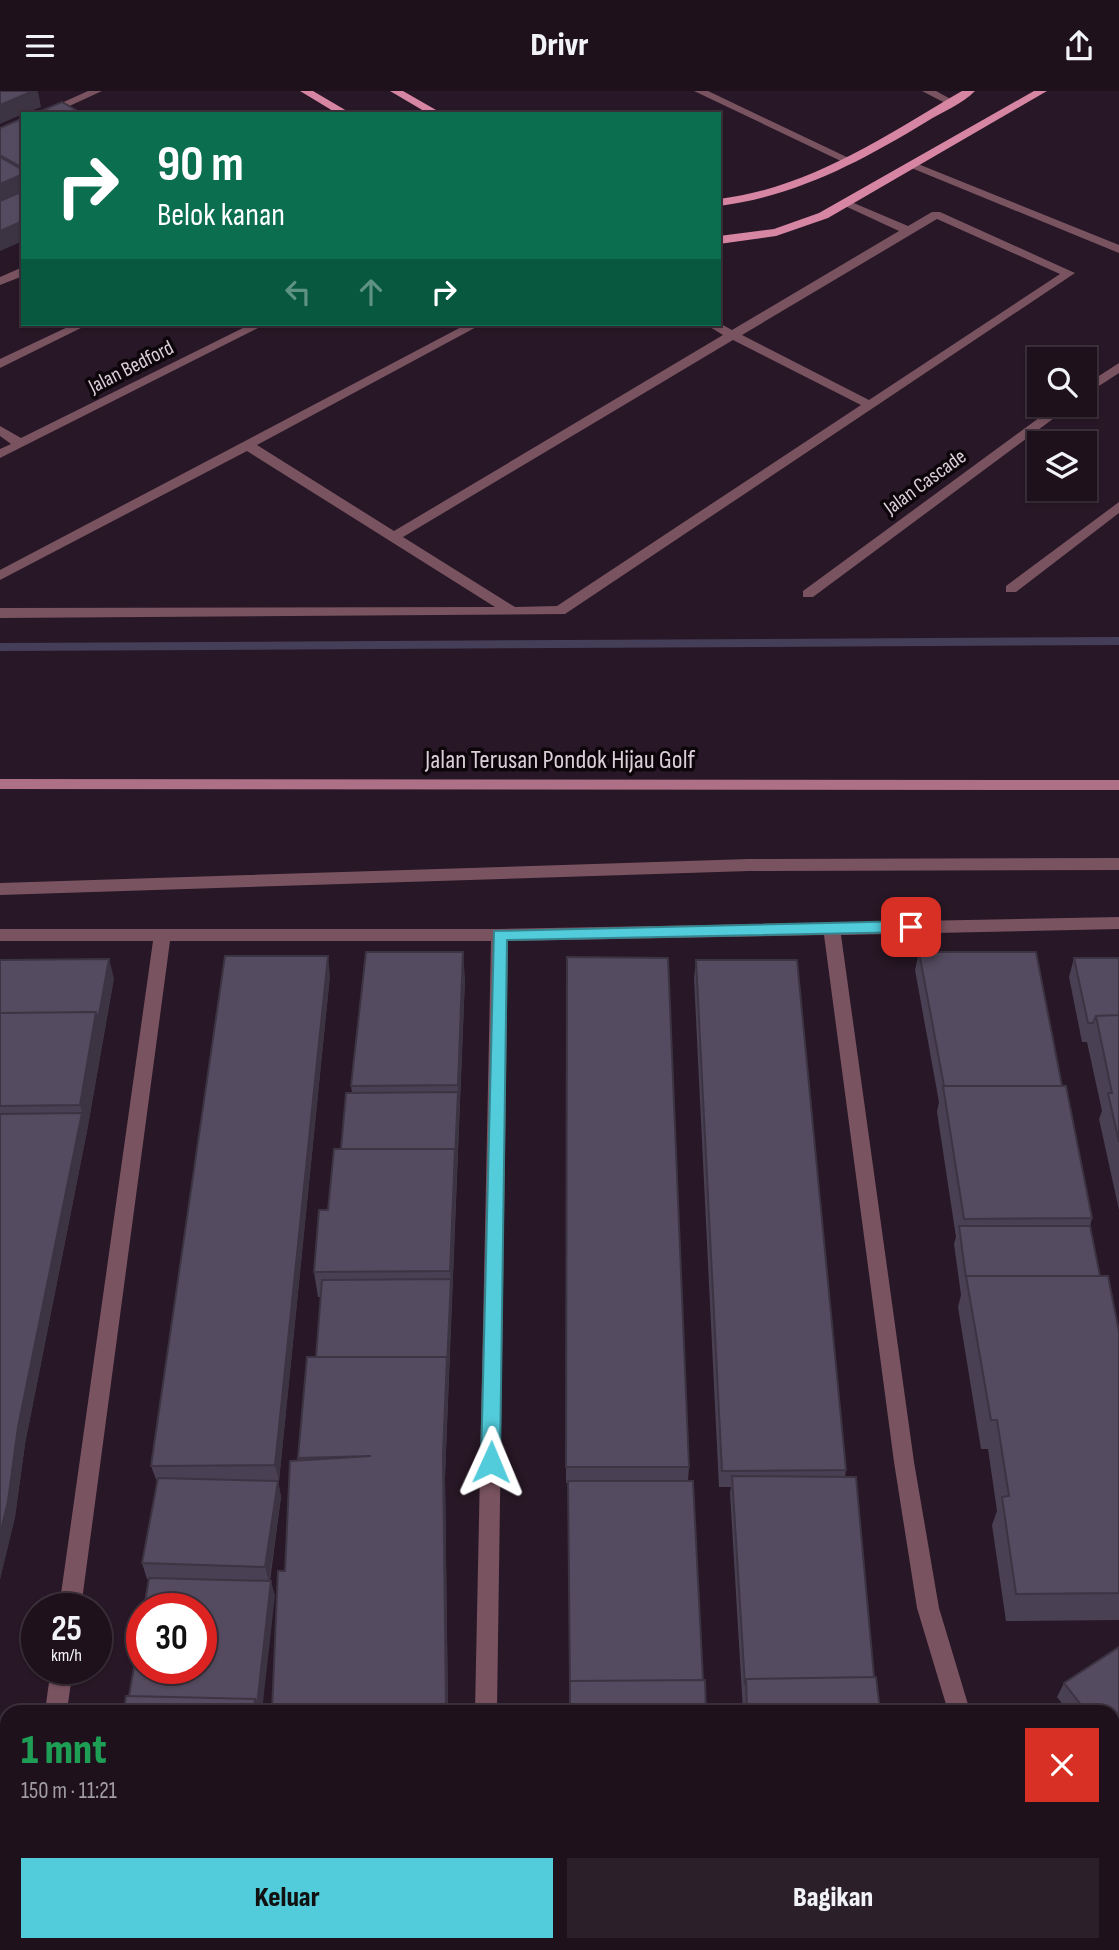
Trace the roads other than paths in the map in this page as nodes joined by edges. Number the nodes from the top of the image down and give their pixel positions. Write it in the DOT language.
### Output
graph roads {
  1 [pos="97,91"];
  2 [pos="305,91"];
  3 [pos="395,91"];
  4 [pos="699,91"];
  5 [pos="927,91"];
  6 [pos="970,91"];
  7 [pos="1042,91"];
  8 [pos="951,102"];
  9 [pos="47,112"];
  10 [pos="343,112"];
  11 [pos="434,112"];
  12 [pos="847,160"];
  13 [pos="913,165"];
  14 [pos="721,203"];
  15 [pos="849,204"];
  16 [pos="909,231"];
  17 [pos="721,240"];
  18 [pos="1118,247"];
  19 [pos="21,272"];
  20 [pos="0,281"];
  21 [pos="79,326"];
  22 [pos="256,326"];
  23 [pos="472,326"];
  24 [pos="715,326"];
  25 [pos="733,335"];
  26 [pos="0,364"];
  27 [pos="1119,367"];
  28 [pos="1097,383"];
  29 [pos="870,405"];
  30 [pos="1049,417"];
  31 [pos="0,430"];
  32 [pos="20,444"];
  33 [pos="247,445"];
  34 [pos="0,454"];
  35 [pos="1119,506"];
  36 [pos="393,537"];
  37 [pos="0,576"];
  38 [pos="1011,589"];
  39 [pos="808,594"];
  40 [pos="512,611"];
  41 [pos="0,613"];
  42 [pos="0,784"];
  43 [pos="1119,785"];
  44 [pos="1119,864"];
  45 [pos="0,889"];
  46 [pos="1119,923"];
  47 [pos="832,928"];
  48 [pos="0,935"];
  49 [pos="500,935"];
  50 [pos="162,937"];
  51 [pos="72,1593"];
  52 [pos="60,1684"];
  53 [pos="57,1705"];
  54 [pos="486,1705"];
  55 [pos="956,1705"];
  1 -- 9 [label="street"];
  2 -- 10 [label="main road"];
  3 -- 11 [label="main road"];
  4 -- 12 [label="street"];
  5 -- 8 [label="street"];
  6 -- 8 [label="main road"];
  7 -- 13 [label="main road"];
  8 -- 12 [label="main road"];
  12 -- 14 [label="main road"];
  13 -- 15 [label="main road"];
  13 -- 18 [label="street"];
  15 -- 16 [label="street"];
  15 -- 17 [label="main road"];
  16 -- 25 [label="street"];
  16 -- 29 [label="street"];
  19 -- 20 [label="street"];
  21 -- 26 [label="street"];
  22 -- 32 [label="street, Jalan Bedford"];
  23 -- 33 [label="street"];
  24 -- 25 [label="street"];
  25 -- 29 [label="street"];
  25 -- 36 [label="street"];
  27 -- 28 [label="street"];
  29 -- 40 [label="street"];
  30 -- 39 [label="street, Jalan Cascade"];
  31 -- 32 [label="street"];
  32 -- 34 [label="street, Jalan Bedford"];
  33 -- 36 [label="street"];
  33 -- 37 [label="street"];
  35 -- 38 [label="street"];
  36 -- 40 [label="street"];
  40 -- 41 [label="street"];
  42 -- 43 [label="main road, Jalan Terusan Pondok Hijau Golf"];
  44 -- 45 [label="street"];
  46 -- 47 [label="street"];
  47 -- 49 [label="street"];
  47 -- 55 [label="street"];
  48 -- 50 [label="street"];
  49 -- 50 [label="street"];
  49 -- 54 [label="street"];
  50 -- 51 [label="street"];
  52 -- 53 [label="street"];
}
